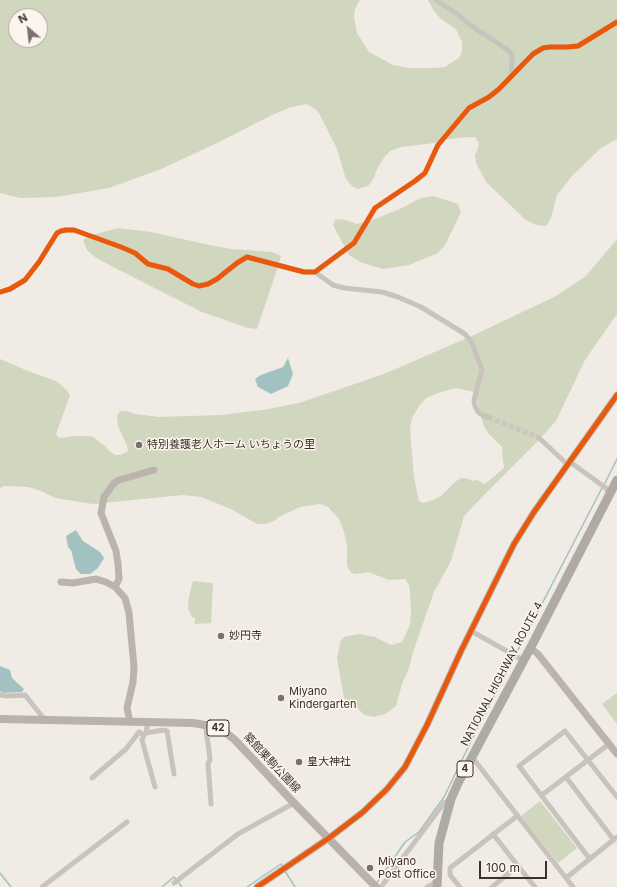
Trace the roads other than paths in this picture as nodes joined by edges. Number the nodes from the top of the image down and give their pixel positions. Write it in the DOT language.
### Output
graph roads {
  1 [pos="436,0"];
  2 [pos="617,22"];
  3 [pos="511,77"];
  4 [pos="315,272"];
  5 [pos="0,292"];
  6 [pos="617,395"];
  7 [pos="488,417"];
  8 [pos="538,438"];
  9 [pos="569,464"];
  10 [pos="154,470"];
  11 [pos="617,482"];
  12 [pos="607,492"];
  13 [pos="61,582"];
  14 [pos="115,587"];
  15 [pos="471,631"];
  16 [pos="530,648"];
  17 [pos="517,657"];
  18 [pos="0,694"];
  19 [pos="0,719"];
  20 [pos="45,720"];
  21 [pos="130,722"];
  22 [pos="148,722"];
  23 [pos="205,724"];
  24 [pos="145,734"];
  25 [pos="609,744"];
  26 [pos="617,754"];
  27 [pos="472,757"];
  28 [pos="588,760"];
  29 [pos="174,774"];
  30 [pos="566,777"];
  31 [pos="92,778"];
  32 [pos="155,787"];
  33 [pos="542,795"];
  34 [pos="617,797"];
  35 [pos="451,799"];
  36 [pos="294,803"];
  37 [pos="211,804"];
  38 [pos="517,816"];
  39 [pos="127,822"];
  40 [pos="493,834"];
  41 [pos="329,838"];
  42 [pos="615,838"];
  43 [pos="589,858"];
  44 [pos="518,866"];
  45 [pos="566,878"];
  46 [pos="175,884"];
  47 [pos="437,884"];
  48 [pos="374,885"];
  49 [pos="495,886"];
  50 [pos="42,887"];
  51 [pos="257,887"];
  52 [pos="381,887"];
  53 [pos="428,887"];
  54 [pos="460,887"];
  55 [pos="534,887"];
  56 [pos="573,887"];
  1 -- 3 [label="street"];
  2 -- 3 [label="street"];
  3 -- 4 [label="street"];
  4 -- 5 [label="street"];
  4 -- 7 [label="street"];
  6 -- 9 [label="street"];
  8 -- 9 [label="street"];
  9 -- 12 [label="street"];
  9 -- 15 [label="street"];
  10 -- 14 [label="street"];
  11 -- 12 [label="highway, NATIONAL HIGHWAY ROUTE 4 / 4"];
  12 -- 16 [label="highway, NATIONAL HIGHWAY ROUTE 4 / 4"];
  13 -- 14 [label="street"];
  14 -- 21 [label="street"];
  15 -- 17 [label="street"];
  15 -- 41 [label="street"];
  16 -- 17 [label="highway, NATIONAL HIGHWAY ROUTE 4 / 4"];
  16 -- 25 [label="street"];
  17 -- 27 [label="highway, NATIONAL HIGHWAY ROUTE 4 / 4"];
  18 -- 20 [label="street"];
  19 -- 20 [label="main road, 築館栗駒公園線 / 42"];
  20 -- 21 [label="main road, 築館栗駒公園線 / 42"];
  21 -- 22 [label="main road, 築館栗駒公園線 / 42"];
  22 -- 23 [label="main road, 築館栗駒公園線 / 42"];
  22 -- 24 [label="street"];
  23 -- 36 [label="main road, 築館栗駒公園線 / 42"];
  23 -- 37 [label="street"];
  24 -- 29 [label="street"];
  24 -- 31 [label="street"];
  24 -- 32 [label="street"];
  25 -- 26 [label="street"];
  25 -- 28 [label="street"];
  27 -- 35 [label="highway, NATIONAL HIGHWAY ROUTE 4 / 4"];
  27 -- 38 [label="street"];
  28 -- 30 [label="street"];
  28 -- 33 [label="street"];
  28 -- 34 [label="street"];
  30 -- 33 [label="street"];
  30 -- 42 [label="street"];
  33 -- 43 [label="street"];
  35 -- 47 [label="highway, NATIONAL HIGHWAY ROUTE 4 / 4"];
  35 -- 52 [label="street"];
  36 -- 41 [label="main road, 築館栗駒公園線 / 42"];
  36 -- 46 [label="street"];
  38 -- 40 [label="street"];
  38 -- 45 [label="street"];
  39 -- 50 [label="street"];
  40 -- 44 [label="street"];
  40 -- 54 [label="street"];
  41 -- 48 [label="main road, 築館栗駒公園線 / 42"];
  41 -- 51 [label="street"];
  42 -- 43 [label="street"];
  43 -- 45 [label="street"];
  44 -- 49 [label="street"];
  44 -- 55 [label="street"];
  45 -- 56 [label="street"];
  47 -- 53 [label="street"];
}
